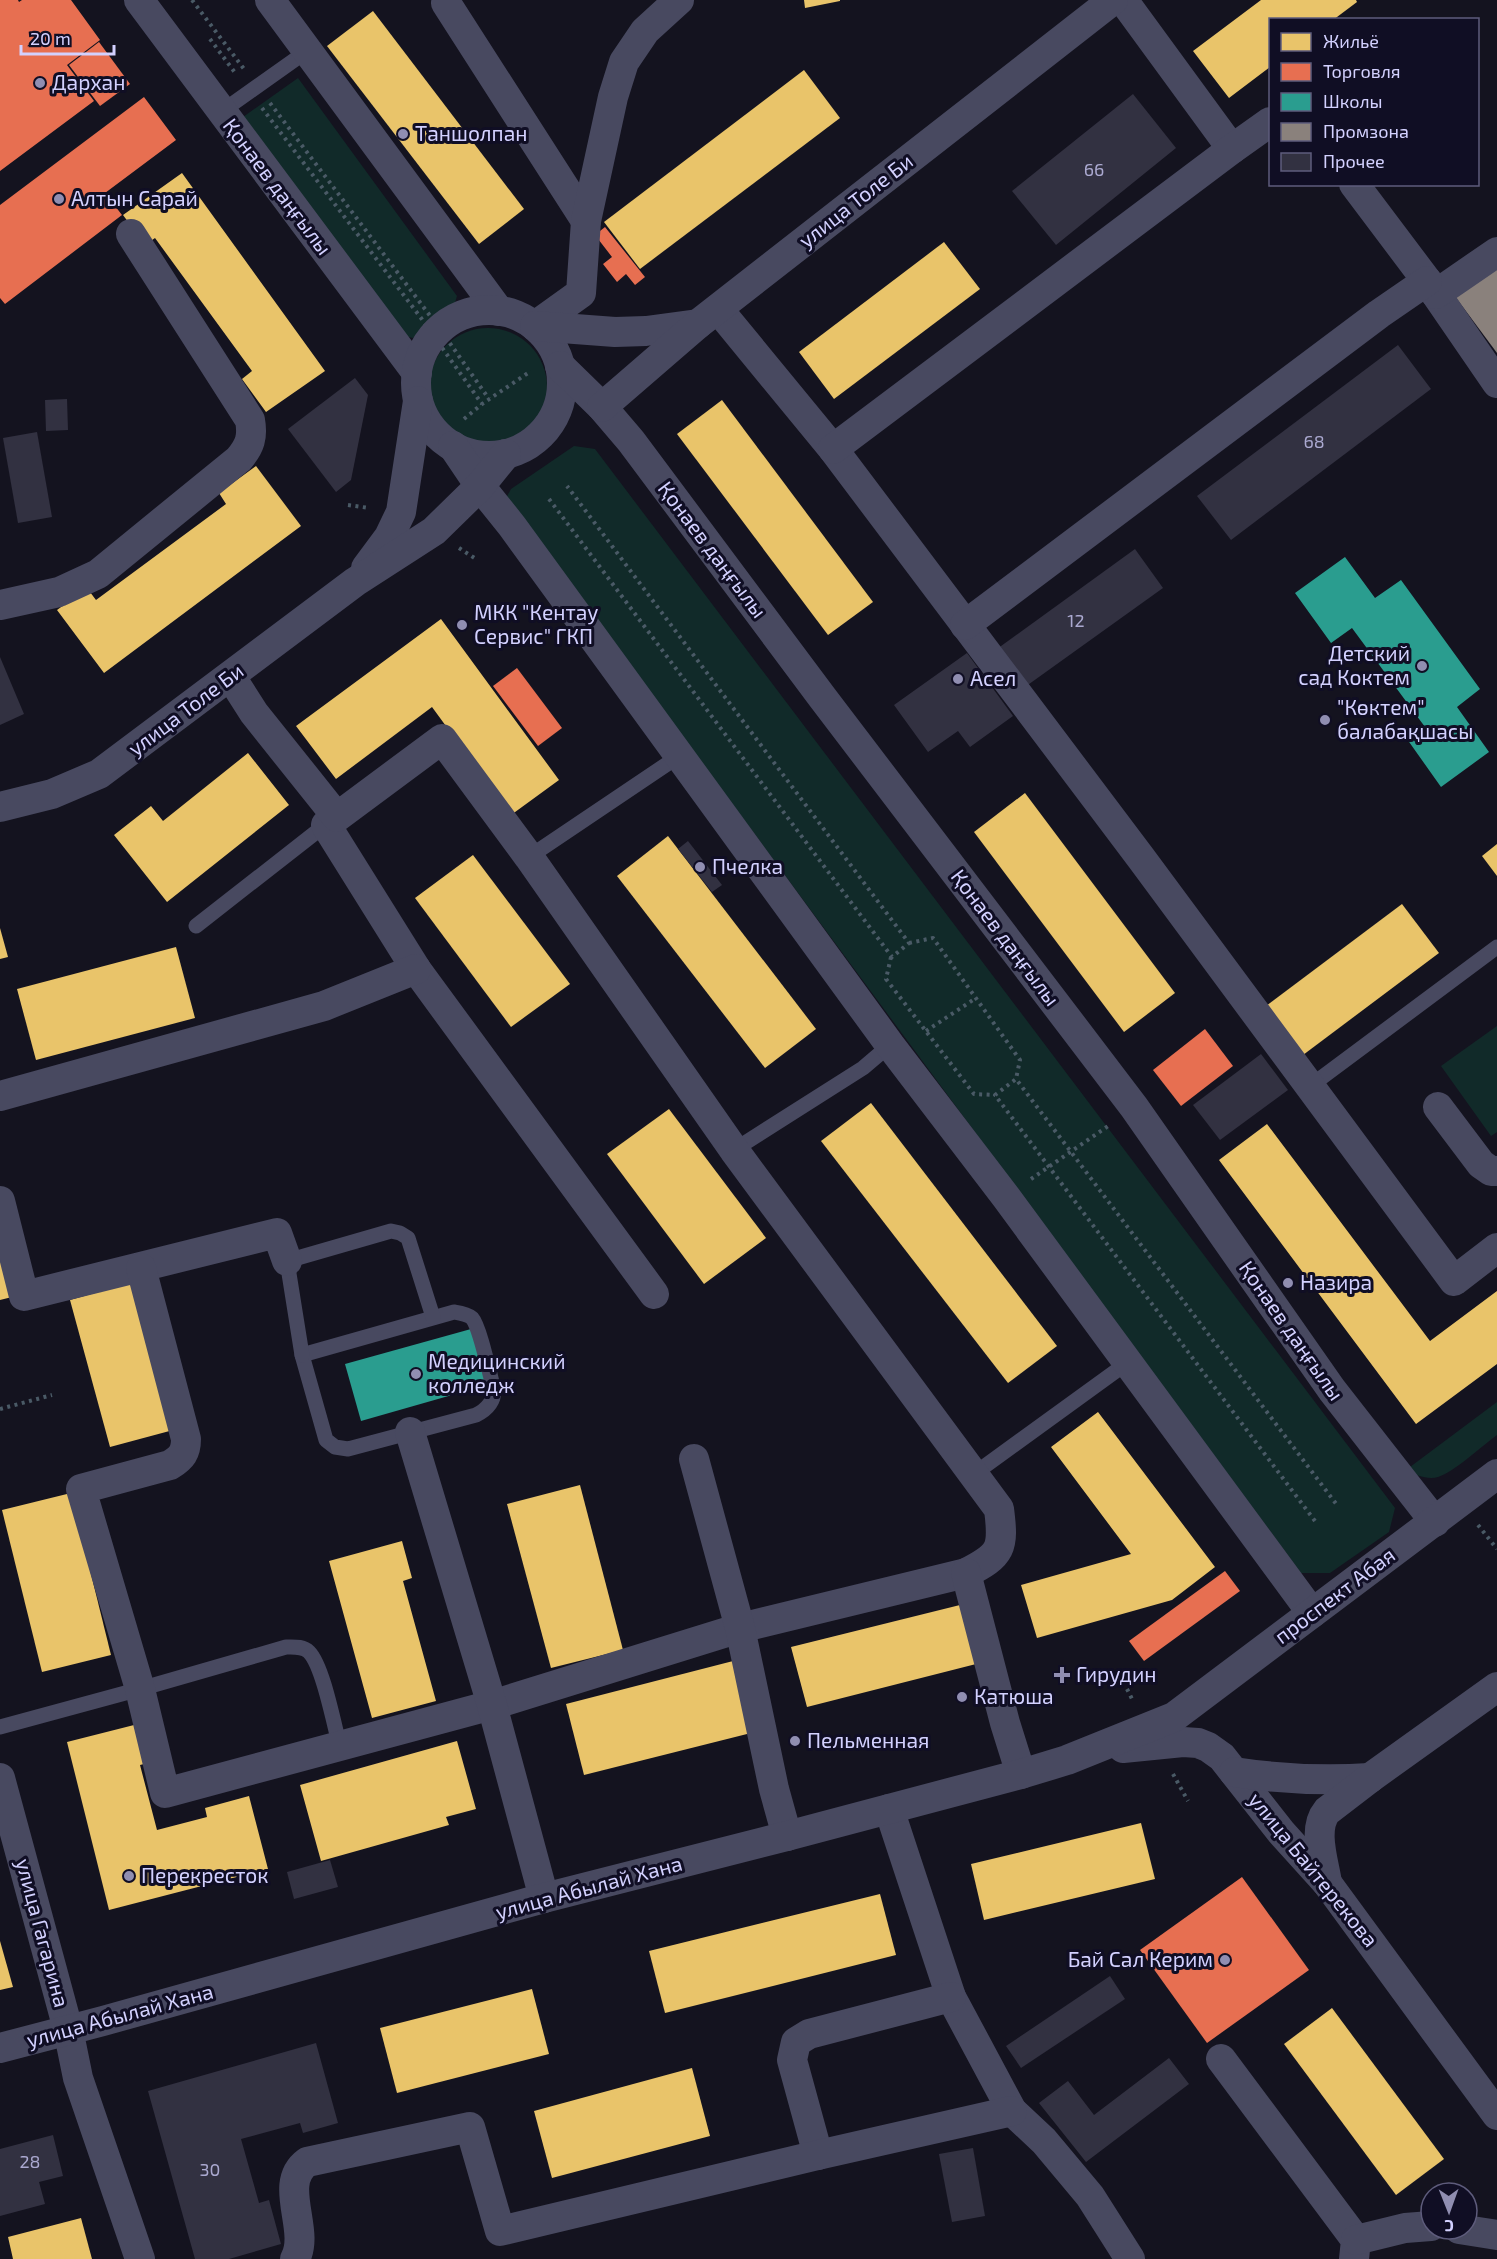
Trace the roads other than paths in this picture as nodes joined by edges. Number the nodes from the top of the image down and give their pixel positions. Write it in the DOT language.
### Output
graph roads {
  1 [pos="139,0"];
  2 [pos="270,0"];
  3 [pos="679,0"];
  4 [pos="1113,0"];
  5 [pos="1123,0"];
  6 [pos="446,3"];
  7 [pos="307,51"];
  8 [pos="221,112"];
  9 [pos="1269,123"];
  10 [pos="1232,149"];
  11 [pos="1355,186"];
  12 [pos="586,221"];
  13 [pos="130,234"];
  14 [pos="1497,252"];
  15 [pos="1431,287"];
  16 [pos="499,311"];
  17 [pos="708,317"];
  18 [pos="534,326"];
  19 [pos="558,360"];
  20 [pos="1497,383"];
  21 [pos="417,387"];
  22 [pos="602,406"];
  23 [pos="447,442"];
  24 [pos="833,448"];
  25 [pos="506,454"];
  26 [pos="480,486"];
  27 [pos="356,582"];
  28 [pos="0,604"];
  29 [pos="965,625"];
  30 [pos="231,677"];
  31 [pos="679,756"];
  32 [pos="0,807"];
  33 [pos="331,821"];
  34 [pos="529,857"];
  35 [pos="196,926"];
  36 [pos="1497,947"];
  37 [pos="416,969"];
  38 [pos="890,1045"];
  39 [pos="1309,1087"];
  40 [pos="0,1096"];
  41 [pos="1438,1107"];
  42 [pos="734,1150"];
  43 [pos="1497,1171"];
  44 [pos="0,1201"];
  45 [pos="1497,1248"];
  46 [pos="287,1261"];
  47 [pos="141,1268"];
  48 [pos="654,1294"];
  49 [pos="433,1317"];
  50 [pos="302,1355"];
  51 [pos="1127,1363"];
  52 [pos="410,1432"];
  53 [pos="694,1459"];
  54 [pos="974,1474"];
  55 [pos="1497,1474"];
  56 [pos="1435,1522"];
  57 [pos="966,1573"];
  58 [pos="1312,1613"];
  59 [pos="740,1628"];
  60 [pos="1497,1687"];
  61 [pos="140,1689"];
  62 [pos="492,1705"];
  63 [pos="1174,1717"];
  64 [pos="0,1727"];
  65 [pos="340,1747"];
  66 [pos="1067,1760"];
  67 [pos="1234,1772"];
  68 [pos="1021,1774"];
  69 [pos="0,1778"];
  70 [pos="1370,1778"];
  71 [pos="890,1809"];
  72 [pos="787,1836"];
  73 [pos="1327,1883"];
  74 [pos="544,1898"];
  75 [pos="951,1997"];
  76 [pos="68,2029"];
  77 [pos="0,2048"];
  78 [pos="1221,2059"];
  79 [pos="1012,2111"];
  80 [pos="1497,2115"];
  81 [pos="818,2155"];
  82 [pos="1419,2227"];
  83 [pos="1479,2232"];
  84 [pos="1497,2235"];
  85 [pos="1355,2249"];
  86 [pos="140,2259"];
  87 [pos="295,2259"];
  88 [pos="1130,2259"];
  1 -- 8 [label="street, Қонаев даңғылы"];
  2 -- 7 [label="street"];
  3 -- 12 [label="street"];
  4 -- 17 [label="street, улица Толе Би"];
  5 -- 10 [label="street"];
  6 -- 12 [label="street"];
  7 -- 8 [label="lane"];
  7 -- 16 [label="street"];
  8 -- 21 [label="street, Қонаев даңғылы"];
  9 -- 10 [label="street"];
  10 -- 24 [label="street"];
  11 -- 15 [label="street"];
  12 -- 18 [label="street"];
  13 -- 28 [label="street"];
  14 -- 15 [label="street"];
  15 -- 20 [label="street"];
  15 -- 29 [label="street"];
  16 -- 18 [label="street, Қонаев даңғылы"];
  16 -- 21 [label="street, Қонаев даңғылы"];
  17 -- 18 [label="street"];
  17 -- 22 [label="street, улица Толе Би"];
  17 -- 24 [label="street"];
  18 -- 19 [label="street, Қонаев даңғылы"];
  19 -- 22 [label="street, Қонаев даңғылы"];
  19 -- 25 [label="street"];
  21 -- 23 [label="street, Қонаев даңғылы"];
  21 -- 27 [label="street, улица Толе Би"];
  22 -- 56 [label="street, Қонаев даңғылы"];
  23 -- 25 [label="street"];
  23 -- 26 [label="street, Қонаев даңғылы"];
  24 -- 29 [label="street"];
  25 -- 26 [label="street, улица Толе Би"];
  26 -- 27 [label="street, улица Толе Би"];
  26 -- 31 [label="street, Қонаев даңғылы"];
  27 -- 30 [label="street, улица Толе Би"];
  29 -- 39 [label="street"];
  30 -- 32 [label="street, улица Толе Би"];
  30 -- 33 [label="street"];
  31 -- 34 [label="lane"];
  31 -- 38 [label="street, Қонаев даңғылы"];
  33 -- 34 [label="street"];
  33 -- 35 [label="lane"];
  33 -- 37 [label="street"];
  34 -- 42 [label="street"];
  36 -- 39 [label="lane"];
  37 -- 40 [label="street"];
  37 -- 48 [label="street"];
  38 -- 42 [label="lane"];
  38 -- 51 [label="street, Қонаев даңғылы"];
  39 -- 45 [label="street"];
  41 -- 43 [label="street"];
  42 -- 54 [label="street"];
  44 -- 47 [label="street"];
  46 -- 47 [label="street"];
  46 -- 49 [label="lane"];
  46 -- 50 [label="lane"];
  47 -- 61 [label="street"];
  49 -- 50 [label="lane"];
  49 -- 52 [label="lane"];
  50 -- 52 [label="lane"];
  51 -- 54 [label="lane"];
  51 -- 58 [label="street, Қонаев даңғылы"];
  52 -- 62 [label="street"];
  53 -- 59 [label="street"];
  54 -- 57 [label="street"];
  55 -- 56 [label="street, проспект Абая"];
  56 -- 58 [label="street, проспект Абая"];
  57 -- 59 [label="street"];
  57 -- 68 [label="street"];
  58 -- 63 [label="street, проспект Абая"];
  59 -- 62 [label="street"];
  59 -- 72 [label="street"];
  60 -- 70 [label="street"];
  61 -- 64 [label="lane"];
  61 -- 65 [label="lane"];
  61 -- 65 [label="street"];
  62 -- 65 [label="street"];
  62 -- 74 [label="street"];
  63 -- 66 [label="street, улица Абылай Хана"];
  66 -- 67 [label="street, улица Байтерекова"];
  66 -- 68 [label="street, улица Абылай Хана"];
  67 -- 70 [label="street"];
  67 -- 73 [label="street, улица Байтерекова"];
  68 -- 71 [label="street, улица Абылай Хана"];
  69 -- 76 [label="street, улица Гагарина"];
  70 -- 73 [label="street"];
  71 -- 72 [label="street, улица Абылай Хана"];
  71 -- 75 [label="street"];
  72 -- 74 [label="street, улица Абылай Хана"];
  73 -- 80 [label="street, улица Байтерекова"];
  74 -- 76 [label="street, улица Абылай Хана"];
  75 -- 79 [label="street"];
  75 -- 81 [label="street"];
  76 -- 77 [label="street, улица Абылай Хана"];
  76 -- 86 [label="street, улица Гагарина"];
  78 -- 85 [label="street"];
  79 -- 81 [label="street"];
  79 -- 88 [label="street"];
  81 -- 87 [label="street"];
  82 -- 85 [label="street"];
  83 -- 84 [label="street"];
}
